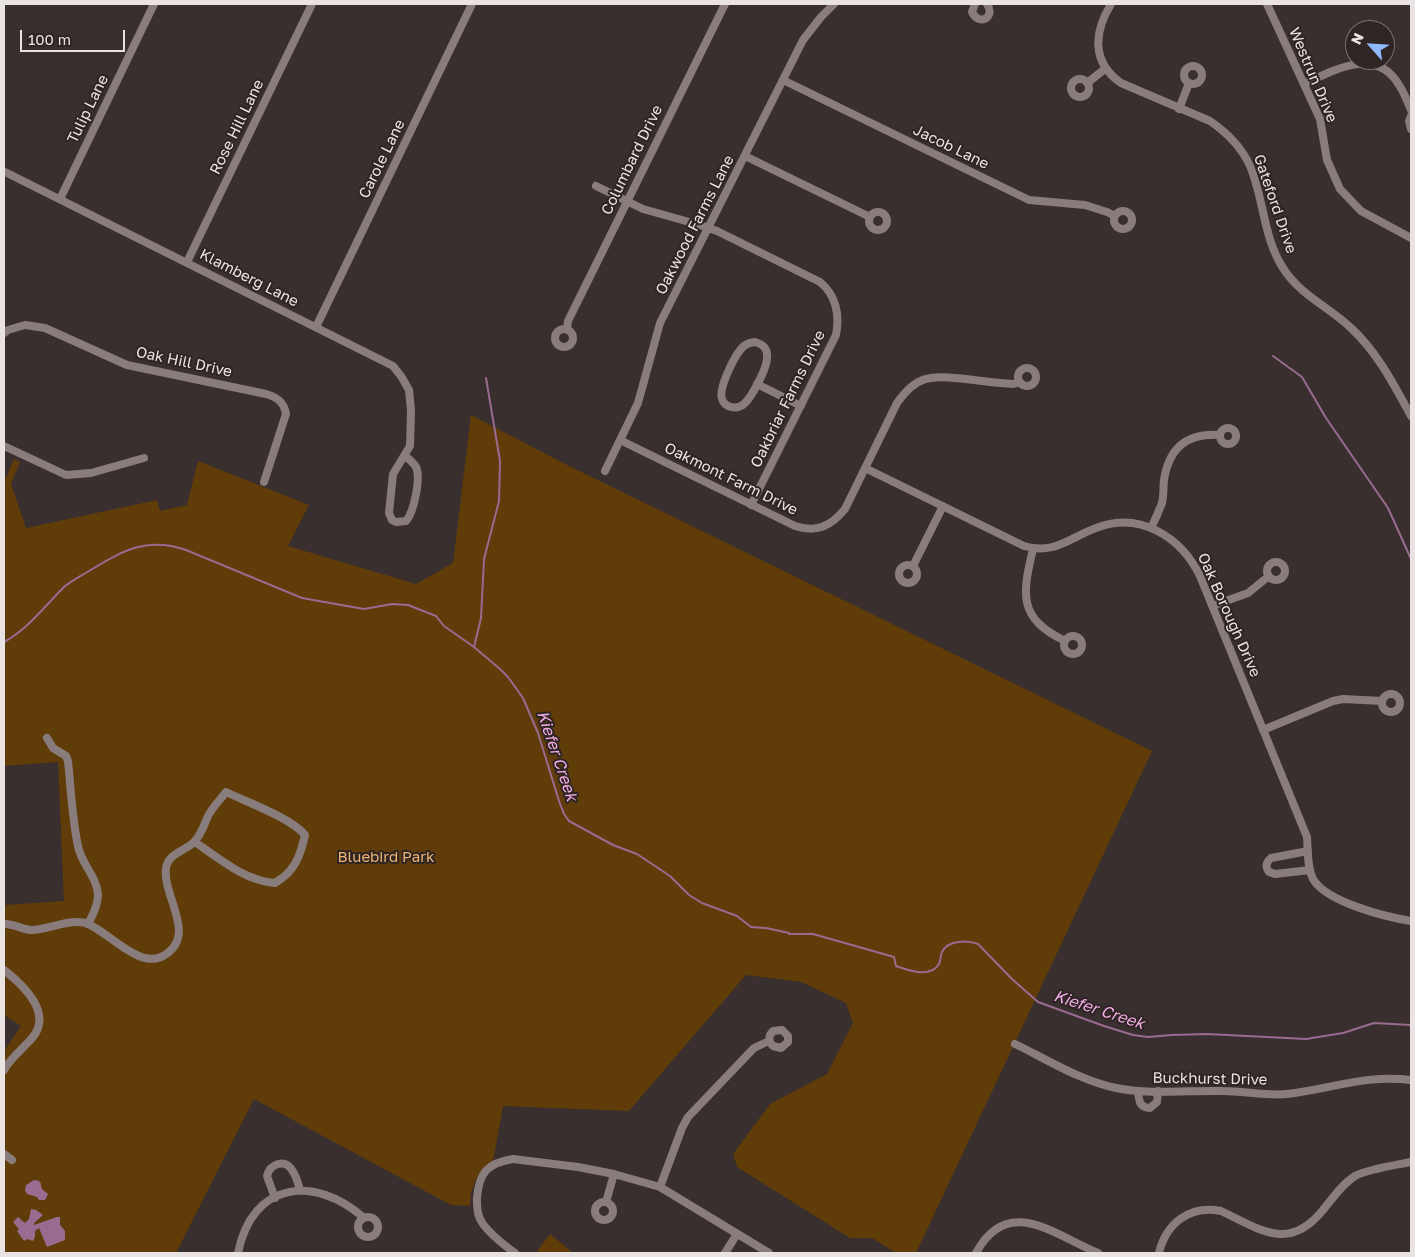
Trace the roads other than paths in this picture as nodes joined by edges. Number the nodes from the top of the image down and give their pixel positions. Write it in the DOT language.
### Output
graph roads {
  1 [pos="154,4"];
  2 [pos="312,4"];
  3 [pos="470,4"];
  4 [pos="725,4"];
  5 [pos="834,4"];
  6 [pos="987,4"];
  7 [pos="1111,4"];
  8 [pos="1267,4"];
  9 [pos="973,5"];
  10 [pos="1106,69"];
  11 [pos="783,80"];
  12 [pos="1087,83"];
  13 [pos="1190,83"];
  14 [pos="1304,84"];
  15 [pos="1179,109"];
  16 [pos="1411,110"];
  17 [pos="1411,116"];
  18 [pos="1411,129"];
  19 [pos="745,156"];
  20 [pos="5,172"];
  21 [pos="596,186"];
  22 [pos="60,199"];
  23 [pos="627,202"];
  24 [pos="1115,216"];
  25 [pos="870,217"];
  26 [pos="709,228"];
  27 [pos="1411,238"];
  28 [pos="187,262"];
  29 [pos="316,327"];
  30 [pos="567,330"];
  31 [pos="4,334"];
  32 [pos="1020,382"];
  33 [pos="757,384"];
  34 [pos="801,406"];
  35 [pos="1411,416"];
  36 [pos="1219,435"];
  37 [pos="620,440"];
  38 [pos="4,446"];
  39 [pos="404,456"];
  40 [pos="144,458"];
  41 [pos="865,468"];
  42 [pos="604,471"];
  43 [pos="264,482"];
  44 [pos="751,505"];
  45 [pos="943,506"];
  46 [pos="1151,528"];
  47 [pos="1033,549"];
  48 [pos="913,566"];
  49 [pos="1269,576"];
  50 [pos="1212,606"];
  51 [pos="1065,641"];
  52 [pos="1382,702"];
  53 [pos="1263,730"];
  54 [pos="47,738"];
  55 [pos="194,842"];
  56 [pos="1308,851"];
  57 [pos="1310,870"];
  58 [pos="1411,921"];
  59 [pos="4,924"];
  60 [pos="88,924"];
  61 [pos="4,970"];
  62 [pos="769,1042"];
  63 [pos="1015,1044"];
  64 [pos="4,1070"];
  65 [pos="1411,1080"];
  66 [pos="1138,1091"];
  67 [pos="1158,1091"];
  68 [pos="4,1154"];
  69 [pos="12,1160"];
  70 [pos="1411,1162"];
  71 [pos="614,1174"];
  72 [pos="660,1187"];
  73 [pos="300,1190"];
  74 [pos="275,1198"];
  75 [pos="606,1202"];
  76 [pos="364,1218"];
  77 [pos="737,1234"];
  78 [pos="1081,1250"];
  79 [pos="238,1253"];
  80 [pos="515,1253"];
  81 [pos="725,1253"];
  82 [pos="770,1253"];
  83 [pos="976,1253"];
  84 [pos="1098,1253"];
  85 [pos="1159,1253"];
  1 -- 22 [label="street, Tulip Lane"];
  2 -- 28 [label="street, Rose Hill Lane"];
  3 -- 29 [label="street, Carole Lane"];
  4 -- 23 [label="street, Columbard Drive"];
  5 -- 11 [label="street, Oakwood Farms Lane"];
  6 -- 9 [label="street"];
  7 -- 10 [label="street"];
  8 -- 14 [label="street, Westrun Drive"];
  10 -- 12 [label="street"];
  10 -- 15 [label="street, Gateford Drive"];
  11 -- 19 [label="street, Oakwood Farms Lane"];
  11 -- 24 [label="street, Jacob Lane"];
  13 -- 15 [label="street"];
  14 -- 16 [label="street"];
  14 -- 27 [label="street, Westrun Drive"];
  15 -- 35 [label="street, Gateford Drive"];
  17 -- 18 [label="street"];
  19 -- 25 [label="street"];
  19 -- 26 [label="street, Oakwood Farms Lane"];
  20 -- 22 [label="street, Klamberg Lane"];
  21 -- 23 [label="street, Oakbriar Farms Drive"];
  22 -- 28 [label="street, Klamberg Lane"];
  23 -- 26 [label="street, Oakbriar Farms Drive"];
  23 -- 30 [label="street, Columbard Drive"];
  26 -- 34 [label="street, Oakbriar Farms Drive"];
  26 -- 37 [label="street, Oakwood Farms Lane"];
  28 -- 29 [label="street, Klamberg Lane"];
  29 -- 39 [label="street, Klamberg Lane"];
  31 -- 43 [label="street, Oak Hill Drive"];
  32 -- 41 [label="street, Oakmont Farm Drive"];
  33 -- 33 [label="street"];
  33 -- 34 [label="street"];
  34 -- 44 [label="street, Oakbriar Farms Drive"];
  36 -- 46 [label="street"];
  37 -- 42 [label="street, Oakwood Farms Lane"];
  37 -- 44 [label="street, Oakmont Farm Drive"];
  38 -- 40 [label="street"];
  39 -- 39 [label="street, Klamberg Lane"];
  41 -- 44 [label="street, Oakmont Farm Drive"];
  41 -- 45 [label="street"];
  45 -- 47 [label="street"];
  45 -- 48 [label="street"];
  46 -- 47 [label="street, Oak Borough Drive"];
  46 -- 50 [label="street, Oak Borough Drive"];
  47 -- 51 [label="street"];
  49 -- 50 [label="street"];
  50 -- 53 [label="street, Oak Borough Drive"];
  52 -- 53 [label="street"];
  53 -- 56 [label="street, Oak Borough Drive"];
  54 -- 60 [label="street"];
  55 -- 55 [label="street"];
  55 -- 60 [label="street"];
  56 -- 57 [label="street, Oak Borough Drive"];
  56 -- 57 [label="street"];
  57 -- 58 [label="street, Oak Borough Drive"];
  59 -- 60 [label="street"];
  61 -- 64 [label="street"];
  62 -- 62 [label="street"];
  62 -- 72 [label="street"];
  63 -- 66 [label="street, Buckhurst Drive"];
  65 -- 67 [label="street, Buckhurst Drive"];
  66 -- 67 [label="street, Buckhurst Drive"];
  66 -- 67 [label="street"];
  68 -- 69 [label="street"];
  70 -- 85 [label="street"];
  71 -- 72 [label="street"];
  71 -- 75 [label="street"];
  71 -- 80 [label="street"];
  72 -- 77 [label="street"];
  73 -- 74 [label="street"];
  73 -- 74 [label="street"];
  73 -- 76 [label="street"];
  74 -- 79 [label="street"];
  77 -- 81 [label="street"];
  77 -- 82 [label="street"];
  78 -- 83 [label="street"];
  78 -- 84 [label="street"];
}
